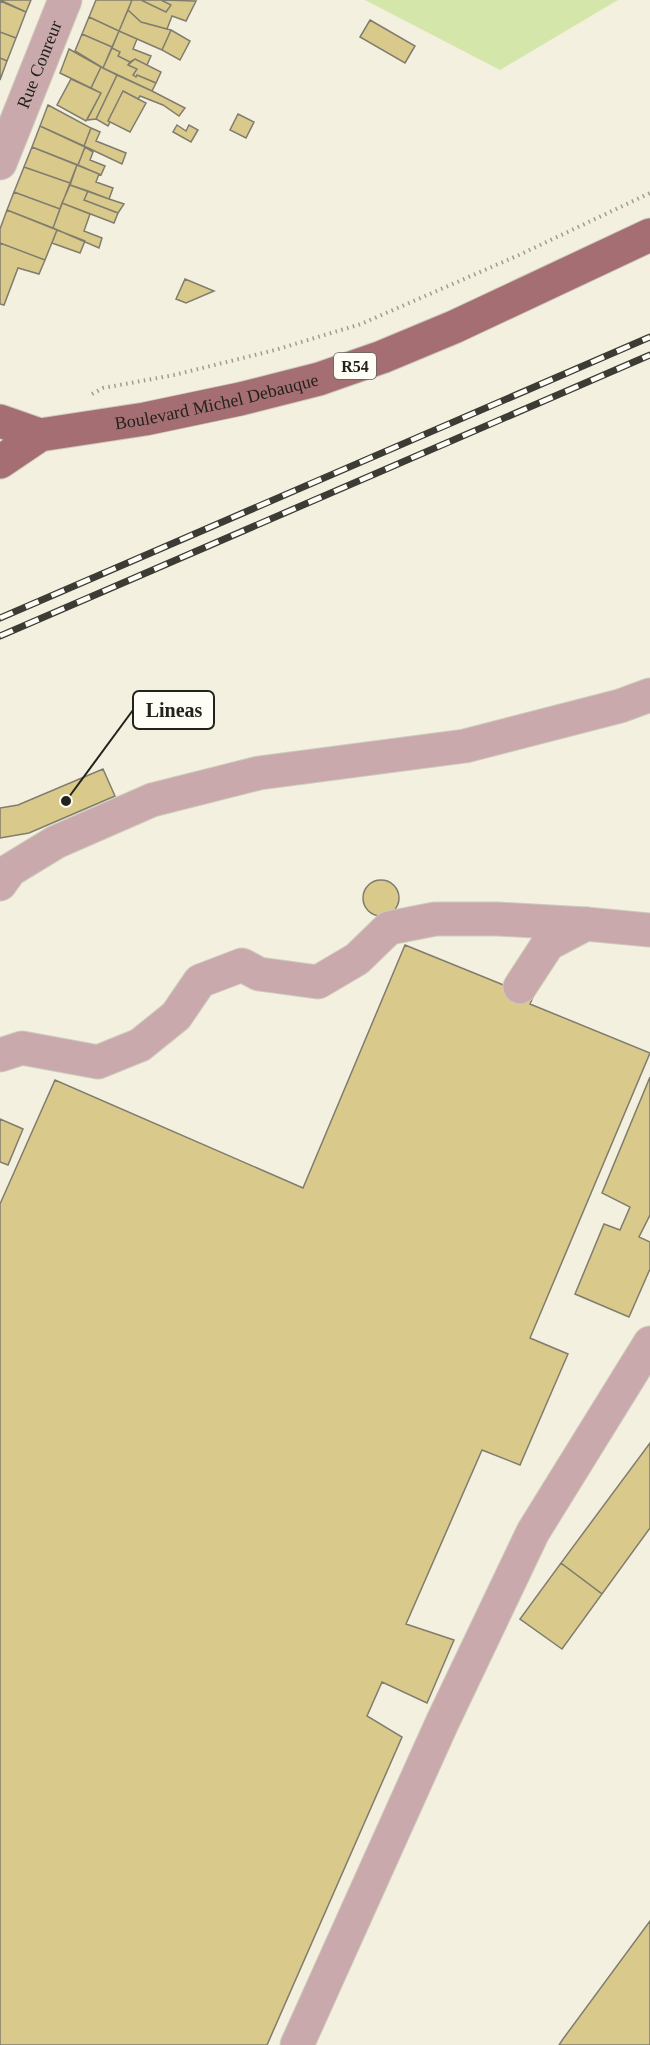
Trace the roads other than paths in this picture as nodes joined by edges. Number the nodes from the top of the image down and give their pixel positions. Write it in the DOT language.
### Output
graph roads {
  1 [pos="65,0"];
  2 [pos="0,163"];
  3 [pos="650,235"];
  4 [pos="0,421"];
  5 [pos="40,435"];
  6 [pos="0,462"];
  7 [pos="650,694"];
  8 [pos="0,884"];
  9 [pos="586,924"];
  10 [pos="650,930"];
  11 [pos="520,987"];
  12 [pos="0,1055"];
  13 [pos="650,1343"];
  14 [pos="650,1372"];
  15 [pos="602,1420"];
  16 [pos="297,2045"];
  1 -- 2 [label="street, Rue Conreur"];
  3 -- 5 [label="main road, Boulevard Michel Debauque / R54"];
  4 -- 5 [label="main road, Boulevard Michel Debauque / R54"];
  5 -- 6 [label="main road, Boulevard Michel Debauque / R54"];
  7 -- 8 [label="street"];
  9 -- 10 [label="street"];
  9 -- 11 [label="street"];
  9 -- 12 [label="street"];
  13 -- 15 [label="street"];
  14 -- 15 [label="street"];
  15 -- 16 [label="street"];
}
